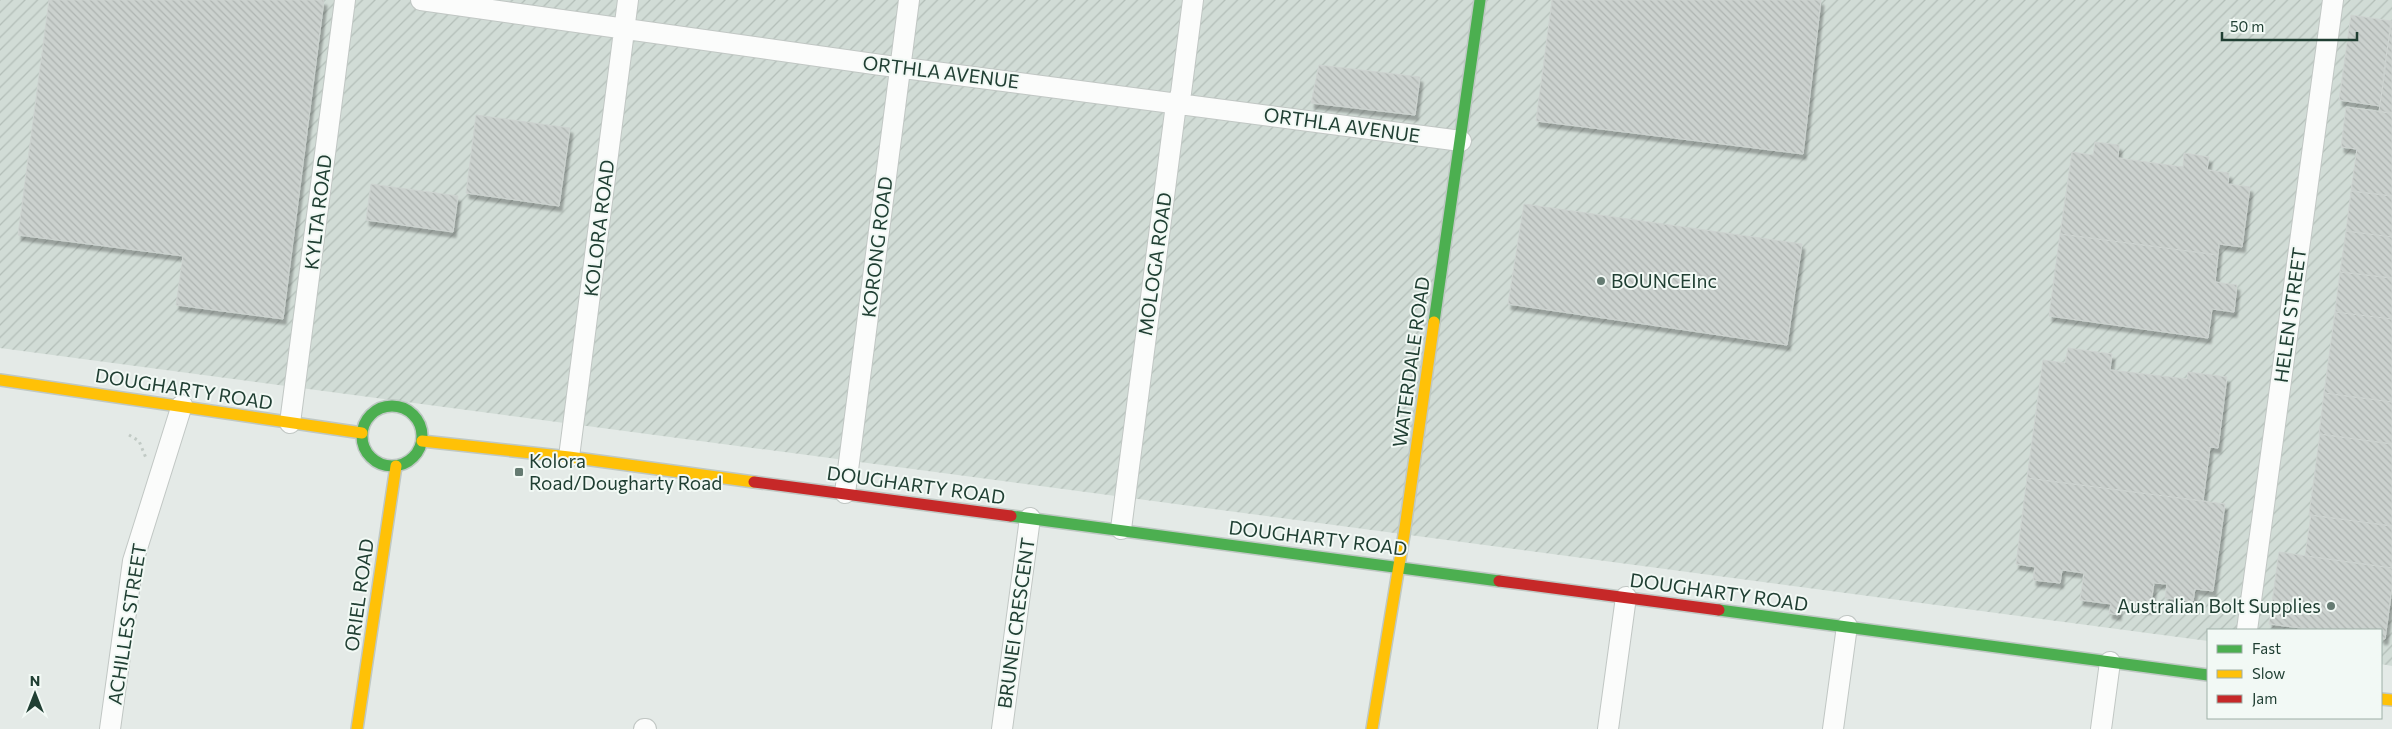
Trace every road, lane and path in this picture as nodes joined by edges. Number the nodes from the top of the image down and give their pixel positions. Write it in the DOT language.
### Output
graph roads {
  1 [pos="345,0"];
  2 [pos="421,0"];
  3 [pos="628,0"];
  4 [pos="909,0"];
  5 [pos="1193,0"];
  6 [pos="1480,0"];
  7 [pos="2333,0"];
  8 [pos="624,29"];
  9 [pos="900,67"];
  10 [pos="1178,103"];
  11 [pos="1461,141"];
  12 [pos="0,380"];
  13 [pos="182,405"];
  14 [pos="290,423"];
  15 [pos="362,433"];
  16 [pos="129,435"];
  17 [pos="422,442"];
  18 [pos="569,457"];
  19 [pos="146,458"];
  20 [pos="396,466"];
  21 [pos="845,493"];
  22 [pos="1030,518"];
  23 [pos="1120,529"];
  24 [pos="1398,566"];
  25 [pos="1626,597"];
  26 [pos="1847,626"];
  27 [pos="2247,629"];
  28 [pos="2110,662"];
  29 [pos="2207,675"];
  30 [pos="110,729"];
  31 [pos="357,729"];
  32 [pos="1002,729"];
  33 [pos="1372,729"];
  34 [pos="1608,729"];
  35 [pos="1833,729"];
  36 [pos="2101,729"];
  1 -- 14 [label="street, KYLTA ROAD"];
  2 -- 8 [label="street, ORTHLA AVENUE"];
  3 -- 8 [label="street, KOLORA ROAD"];
  4 -- 9 [label="street, KORONG ROAD"];
  5 -- 10 [label="street, MOLOGA ROAD"];
  6 -- 11 [label="street, WATERDALE ROAD"];
  7 -- 27 [label="street, HELEN STREET"];
  8 -- 9 [label="street, ORTHLA AVENUE"];
  8 -- 18 [label="street, KOLORA ROAD"];
  9 -- 10 [label="street, ORTHLA AVENUE"];
  9 -- 21 [label="street, KORONG ROAD"];
  10 -- 11 [label="street, ORTHLA AVENUE"];
  10 -- 23 [label="street, MOLOGA ROAD"];
  11 -- 24 [label="street, WATERDALE ROAD"];
  12 -- 13 [label="street, DOUGHARTY ROAD"];
  13 -- 14 [label="street, DOUGHARTY ROAD"];
  13 -- 30 [label="street, ACHILLES STREET"];
  14 -- 15 [label="street, DOUGHARTY ROAD"];
  15 -- 17 [label="street"];
  15 -- 20 [label="street"];
  16 -- 19 [label="path"];
  17 -- 18 [label="street, DOUGHARTY ROAD"];
  17 -- 20 [label="street"];
  18 -- 21 [label="street, DOUGHARTY ROAD"];
  20 -- 31 [label="street, ORIEL ROAD"];
  21 -- 22 [label="street, DOUGHARTY ROAD"];
  22 -- 23 [label="street, DOUGHARTY ROAD"];
  22 -- 32 [label="street, BRUNEI CRESCENT"];
  23 -- 24 [label="street, DOUGHARTY ROAD"];
  24 -- 25 [label="street, DOUGHARTY ROAD"];
  24 -- 33 [label="street, WATERDALE ROAD"];
  25 -- 26 [label="street, DOUGHARTY ROAD"];
  25 -- 34 [label="street"];
  26 -- 28 [label="street, DOUGHARTY ROAD"];
  26 -- 35 [label="street"];
  28 -- 29 [label="street, DOUGHARTY ROAD"];
  28 -- 36 [label="street"];
}
